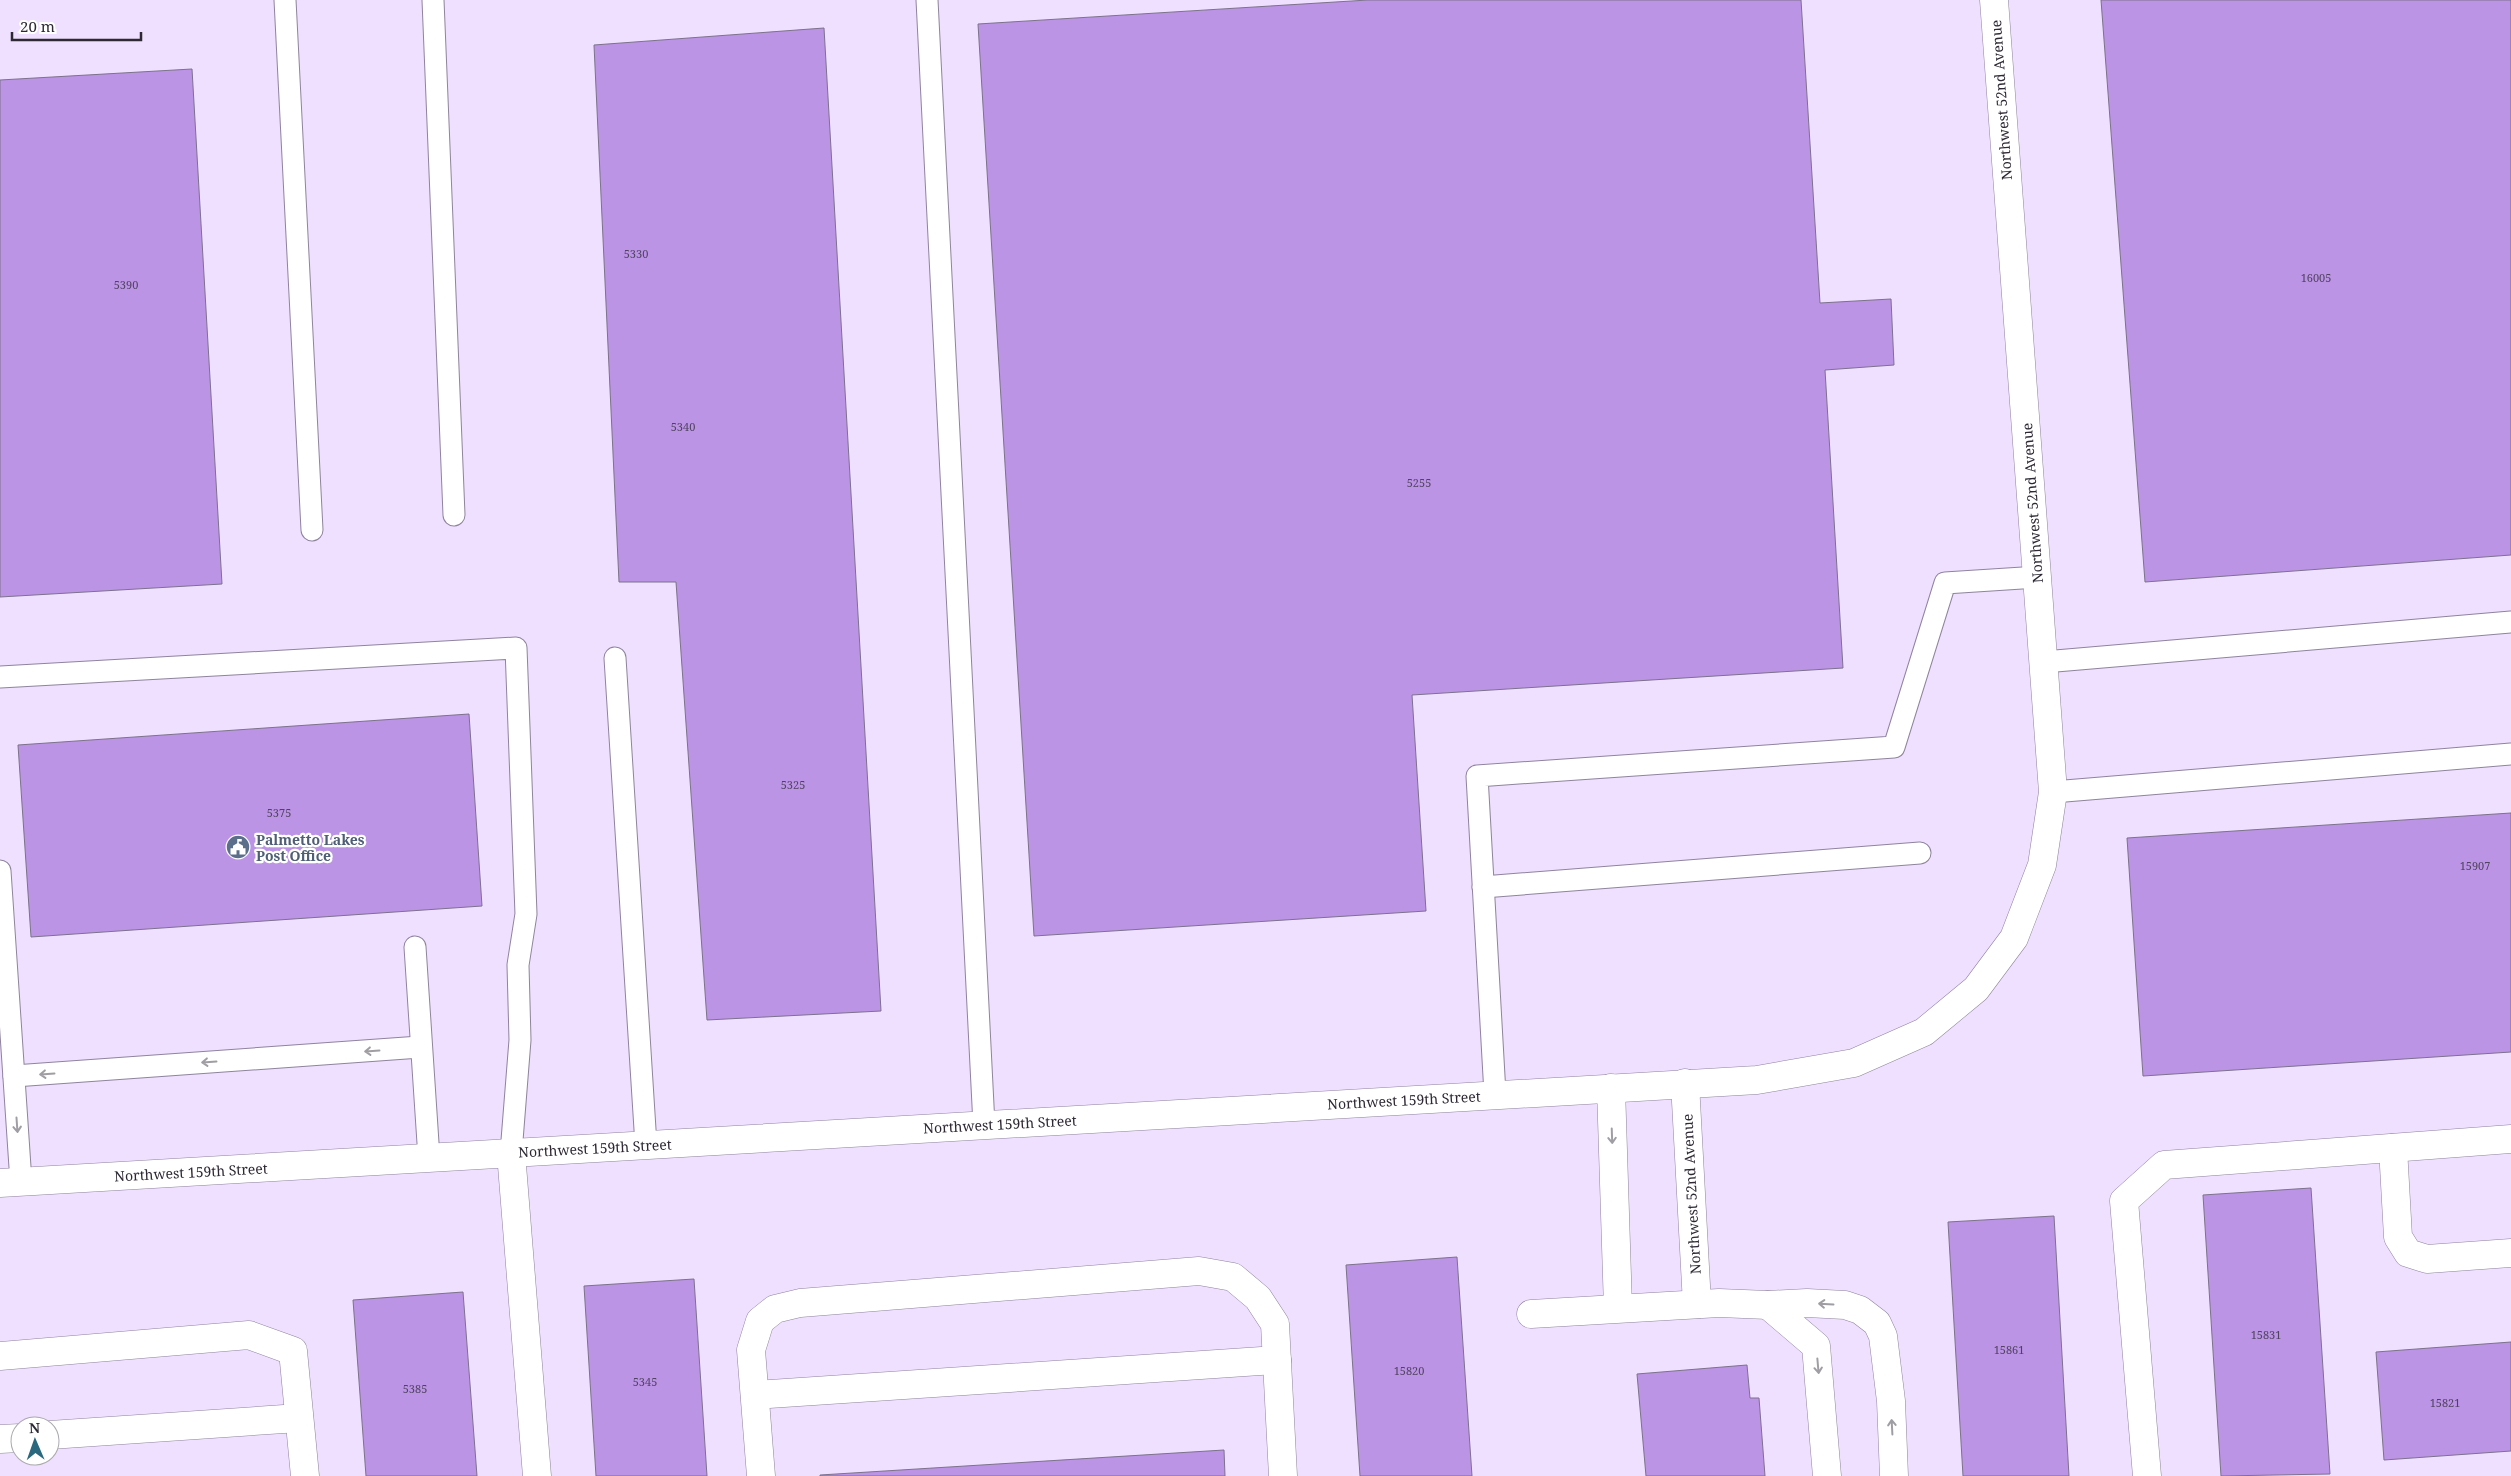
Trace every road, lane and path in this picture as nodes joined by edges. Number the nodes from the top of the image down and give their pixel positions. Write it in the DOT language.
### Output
graph roads {
  1 [pos="285,0"];
  2 [pos="433,0"];
  3 [pos="927,0"];
  4 [pos="1994,0"];
  5 [pos="454,514"];
  6 [pos="312,530"];
  7 [pos="2038,577"];
  8 [pos="2511,622"];
  9 [pos="615,658"];
  10 [pos="2044,662"];
  11 [pos="0,677"];
  12 [pos="2511,754"];
  13 [pos="2054,792"];
  14 [pos="1920,853"];
  15 [pos="0,871"];
  16 [pos="1483,887"];
  17 [pos="415,947"];
  18 [pos="1976,989"];
  19 [pos="420,1047"];
  20 [pos="14,1076"];
  21 [pos="1685,1084"];
  22 [pos="1611,1088"];
  23 [pos="1495,1094"];
  24 [pos="984,1125"];
  25 [pos="2511,1139"];
  26 [pos="646,1145"];
  27 [pos="2393,1148"];
  28 [pos="511,1153"];
  29 [pos="428,1158"];
  30 [pos="11,1183"];
  31 [pos="2511,1253"];
  32 [pos="1698,1304"];
  33 [pos="1768,1305"];
  34 [pos="1618,1308"];
  35 [pos="1531,1314"];
  36 [pos="0,1356"];
  37 [pos="1277,1360"];
  38 [pos="755,1395"];
  39 [pos="299,1418"];
  40 [pos="60,1435"];
  41 [pos="305,1476"];
  42 [pos="537,1476"];
  43 [pos="761,1476"];
  44 [pos="1283,1476"];
  45 [pos="1828,1476"];
  46 [pos="1894,1476"];
  47 [pos="2147,1476"];
  1 -- 6 [label="lane"];
  2 -- 5 [label="lane"];
  3 -- 24 [label="lane"];
  4 -- 7 [label="street, Northwest 52nd Avenue"];
  7 -- 10 [label="street, Northwest 52nd Avenue"];
  7 -- 16 [label="lane"];
  8 -- 10 [label="lane"];
  9 -- 26 [label="lane"];
  10 -- 13 [label="street, Northwest 52nd Avenue"];
  11 -- 28 [label="lane"];
  12 -- 13 [label="lane"];
  13 -- 18 [label="street, Northwest 52nd Avenue"];
  14 -- 16 [label="lane"];
  15 -- 20 [label="lane"];
  16 -- 23 [label="lane"];
  17 -- 19 [label="lane"];
  18 -- 21 [label="street, Northwest 159th Street"];
  19 -- 20 [label="lane, one-way"];
  19 -- 29 [label="lane"];
  20 -- 30 [label="lane, one-way"];
  21 -- 22 [label="street, Northwest 159th Street"];
  21 -- 32 [label="street, Northwest 52nd Avenue"];
  22 -- 23 [label="street, Northwest 159th Street"];
  22 -- 34 [label="street, one-way"];
  23 -- 24 [label="street, Northwest 159th Street"];
  24 -- 26 [label="street, Northwest 159th Street"];
  25 -- 27 [label="street"];
  26 -- 28 [label="street, Northwest 159th Street"];
  27 -- 31 [label="street"];
  27 -- 47 [label="street"];
  28 -- 29 [label="street, Northwest 159th Street"];
  28 -- 42 [label="street"];
  29 -- 30 [label="street, Northwest 159th Street"];
  32 -- 33 [label="street"];
  32 -- 34 [label="street"];
  33 -- 45 [label="street, one-way"];
  46 -- 33 [label="street, one-way"];
  34 -- 35 [label="street"];
  36 -- 39 [label="street"];
  37 -- 38 [label="street"];
  37 -- 38 [label="street"];
  37 -- 44 [label="street"];
  38 -- 43 [label="street"];
  39 -- 40 [label="street"];
  39 -- 41 [label="street"];
}
